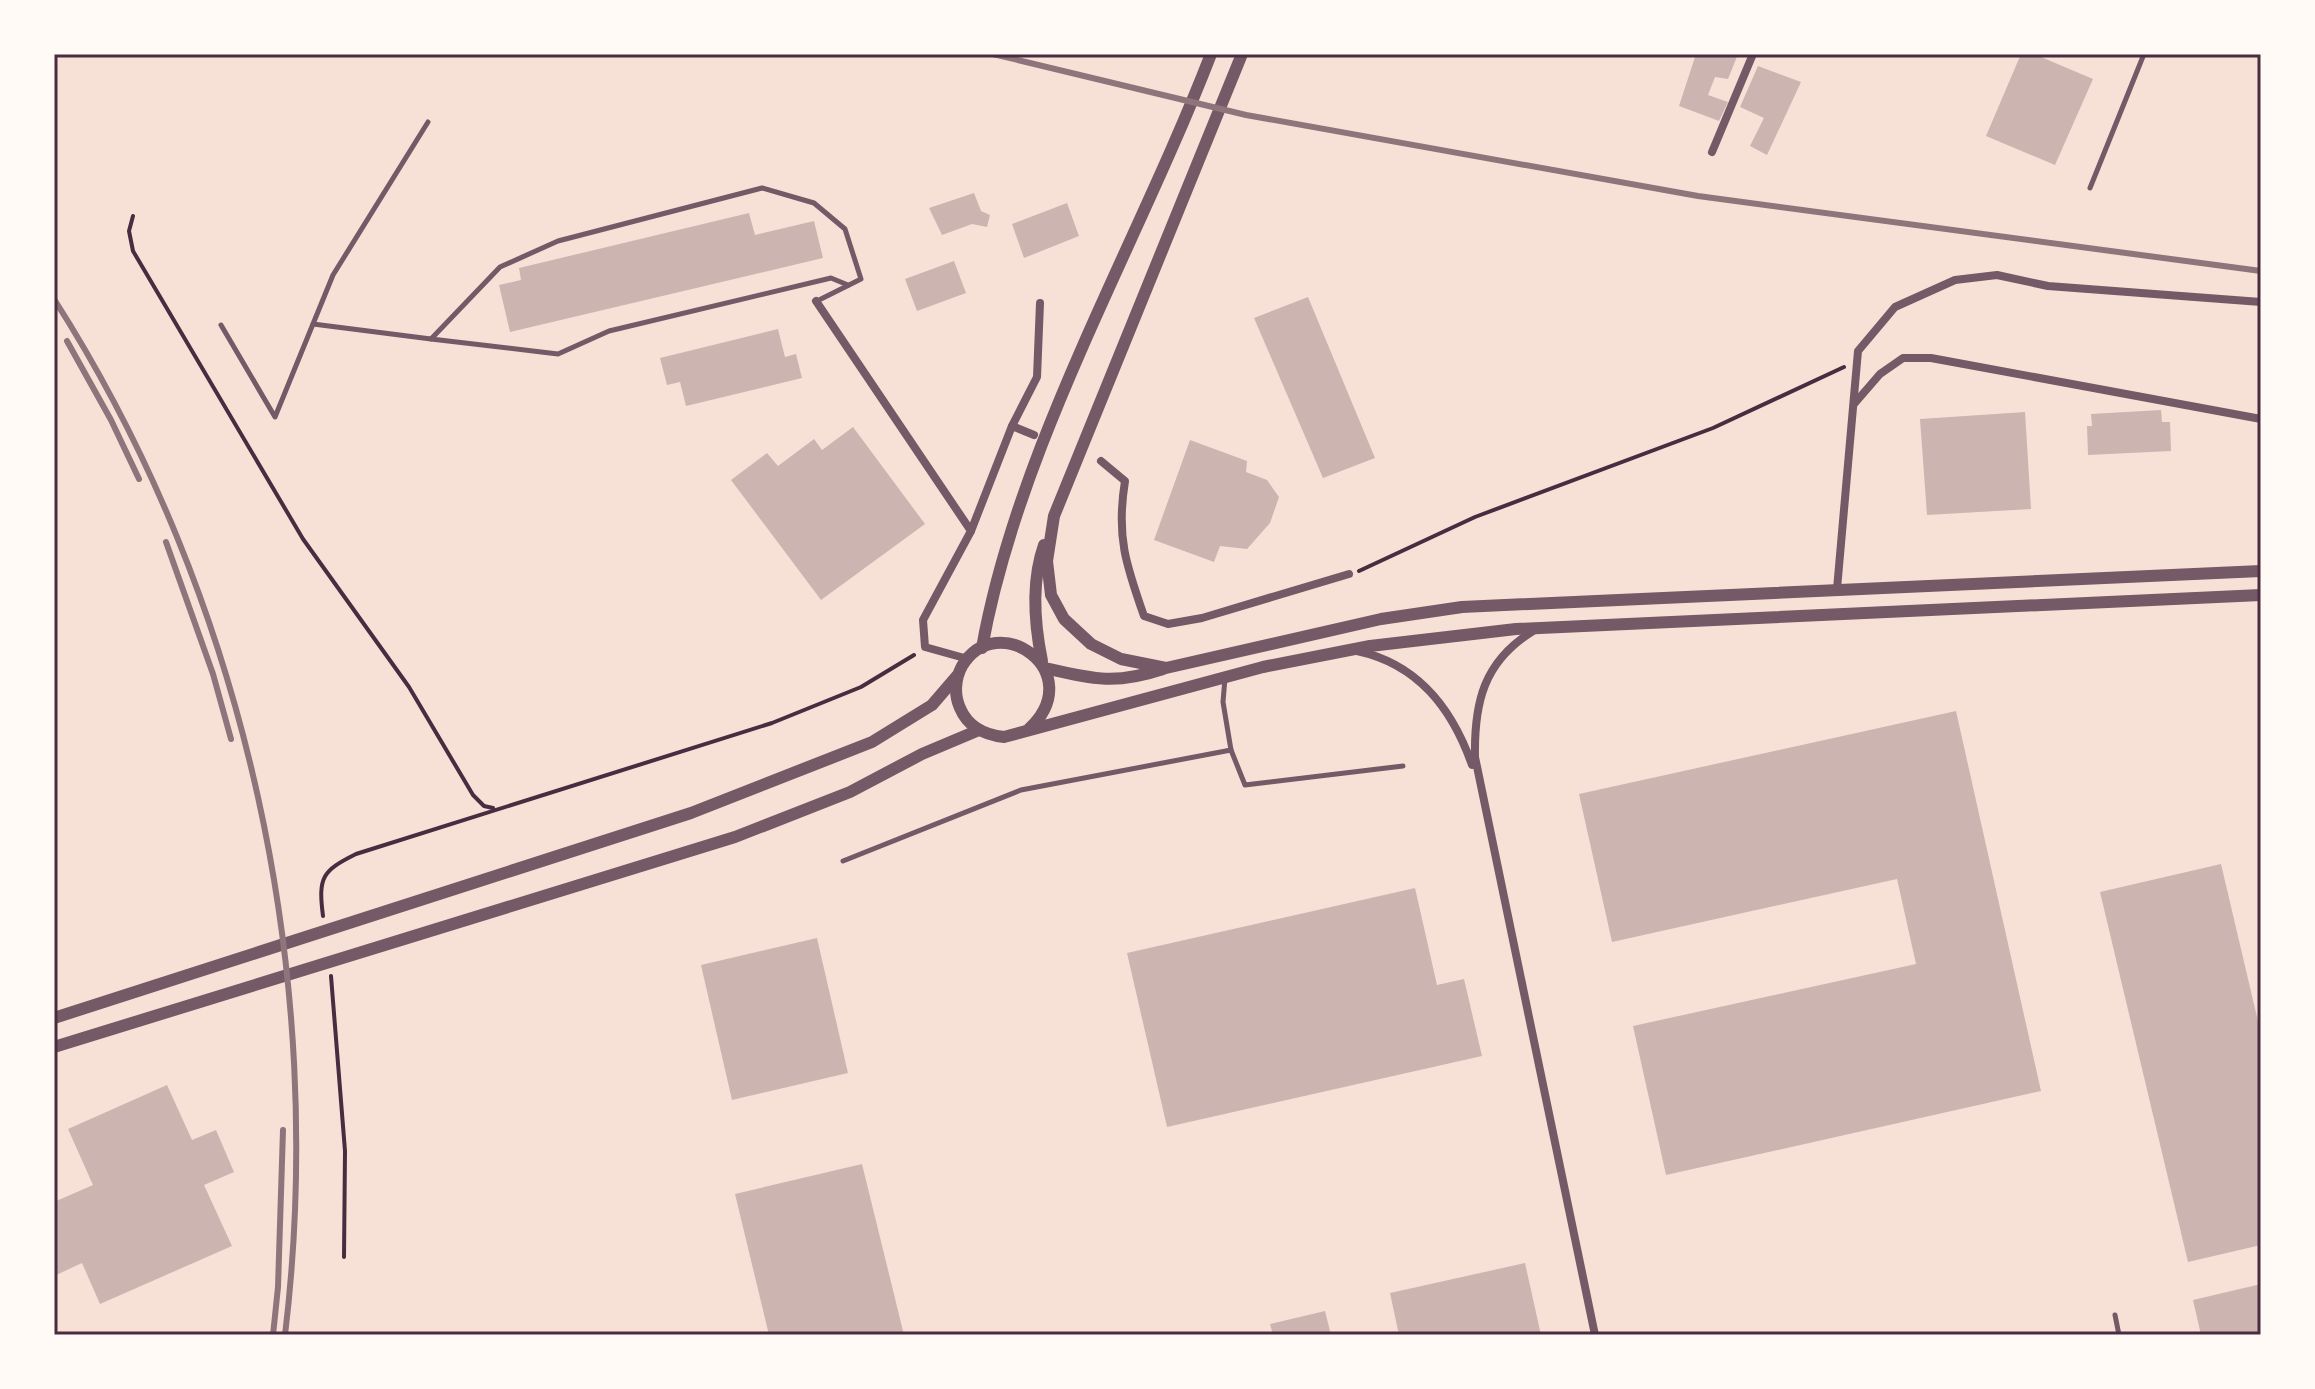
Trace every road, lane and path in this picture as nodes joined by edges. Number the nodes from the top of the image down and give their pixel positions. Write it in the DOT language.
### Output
graph roads {
  1 [pos="1211,54"];
  2 [pos="1242,54"];
  3 [pos="1753,54"];
  4 [pos="2144,54"];
  5 [pos="428,122"];
  6 [pos="1712,152"];
  7 [pos="2090,188"];
  8 [pos="133,216"];
  9 [pos="849,285"];
  10 [pos="816,301"];
  11 [pos="2261,302"];
  12 [pos="1040,303"];
  13 [pos="313,324"];
  14 [pos="221,325"];
  15 [pos="431,339"];
  16 [pos="1857,361"];
  17 [pos="1854,404"];
  18 [pos="2261,419"];
  19 [pos="1012,426"];
  20 [pos="1034,435"];
  21 [pos="1101,461"];
  22 [pos="1054,516"];
  23 [pos="971,531"];
  24 [pos="2261,571"];
  25 [pos="1349,574"];
  26 [pos="1837,589"];
  27 [pos="2261,595"];
  28 [pos="1537,628"];
  29 [pos="982,648"];
  30 [pos="1349,650"];
  31 [pos="968,659"];
  32 [pos="1043,666"];
  33 [pos="1166,668"];
  34 [pos="959,674"];
  35 [pos="1225,677"];
  36 [pos="1029,729"];
  37 [pos="979,730"];
  38 [pos="1231,750"];
  39 [pos="1403,766"];
  40 [pos="1479,784"];
  41 [pos="500,808"];
  42 [pos="843,861"];
  43 [pos="54,1018"];
  44 [pos="54,1047"];
  45 [pos="2115,1315"];
  46 [pos="1595,1335"];
  47 [pos="2119,1335"];
  1 -- 29 [label="street"];
  2 -- 22 [label="street"];
  3 -- 6 [label="street"];
  4 -- 7 [label="lane"];
  5 -- 13 [label="lane"];
  8 -- 41 [label="path"];
  9 -- 10 [label="lane"];
  9 -- 15 [label="lane"];
  9 -- 15 [label="lane"];
  10 -- 23 [label="street"];
  11 -- 16 [label="street"];
  12 -- 19 [label="street"];
  13 -- 14 [label="lane"];
  13 -- 15 [label="lane"];
  16 -- 17 [label="street"];
  16 -- 25 [label="path"];
  17 -- 18 [label="street"];
  17 -- 26 [label="street"];
  19 -- 20 [label="street"];
  19 -- 23 [label="street"];
  21 -- 25 [label="street"];
  22 -- 32 [label="street"];
  22 -- 33 [label="street"];
  23 -- 31 [label="street"];
  24 -- 26 [label="street"];
  26 -- 33 [label="street"];
  27 -- 28 [label="street"];
  28 -- 30 [label="street"];
  28 -- 40 [label="street"];
  29 -- 31 [label="street"];
  29 -- 32 [label="street"];
  30 -- 35 [label="street"];
  30 -- 40 [label="street"];
  31 -- 34 [label="street"];
  32 -- 33 [label="street"];
  32 -- 36 [label="street"];
  34 -- 37 [label="street"];
  34 -- 43 [label="street"];
  35 -- 36 [label="street"];
  35 -- 38 [label="lane"];
  36 -- 37 [label="street"];
  37 -- 44 [label="street"];
  38 -- 39 [label="lane"];
  38 -- 42 [label="lane"];
  40 -- 46 [label="street"];
  45 -- 47 [label="lane"];
}
